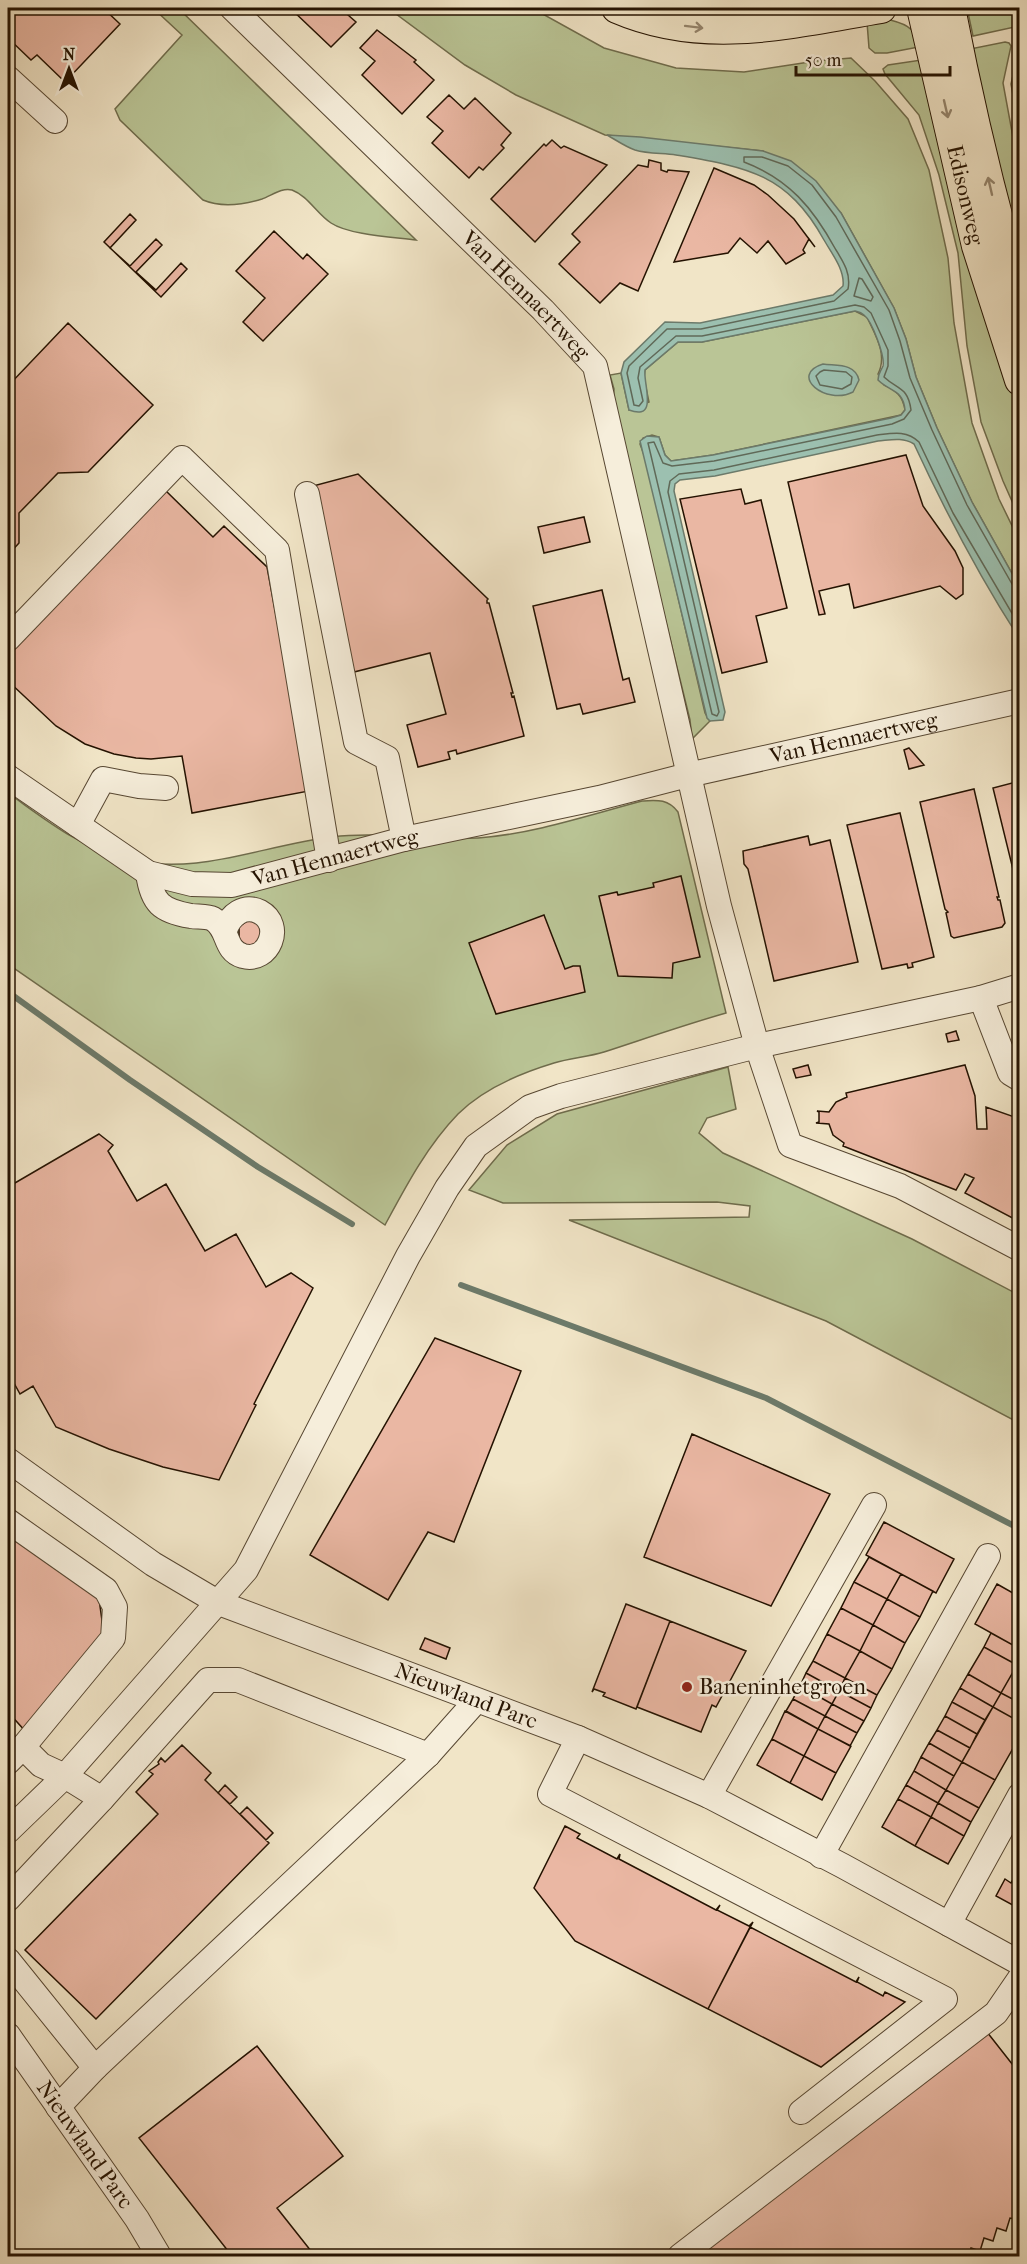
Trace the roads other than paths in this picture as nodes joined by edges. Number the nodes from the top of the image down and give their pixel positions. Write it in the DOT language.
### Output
graph roads {
  1 [pos="232,8"];
  2 [pos="617,8"];
  3 [pos="881,8"];
  4 [pos="922,8"];
  5 [pos="950,8"];
  6 [pos="8,78"];
  7 [pos="55,121"];
  8 [pos="1020,299"];
  9 [pos="1020,380"];
  10 [pos="307,494"];
  11 [pos="8,639"];
  12 [pos="1020,700"];
  13 [pos="688,775"];
  14 [pos="8,777"];
  15 [pos="166,788"];
  16 [pos="78,825"];
  17 [pos="404,839"];
  18 [pos="329,860"];
  19 [pos="148,873"];
  20 [pos="254,879"];
  21 [pos="250,909"];
  22 [pos="225,930"];
  23 [pos="1020,986"];
  24 [pos="981,998"];
  25 [pos="757,1046"];
  26 [pos="1020,1079"];
  27 [pos="1020,1249"];
  28 [pos="8,1460"];
  29 [pos="874,1505"];
  30 [pos="8,1521"];
  31 [pos="988,1556"];
  32 [pos="219,1604"];
  33 [pos="476,1701"];
  34 [pos="578,1738"];
  35 [pos="15,1755"];
  36 [pos="428,1755"];
  37 [pos="65,1776"];
  38 [pos="1020,1795"];
  39 [pos="709,1796"];
  40 [pos="102,1799"];
  41 [pos="8,1831"];
  42 [pos="821,1856"];
  43 [pos="8,1899"];
  44 [pos="949,1924"];
  45 [pos="8,1960"];
  46 [pos="1020,1963"];
  47 [pos="1020,1978"];
  48 [pos="8,2035"];
  49 [pos="95,2068"];
  50 [pos="58,2107"];
  51 [pos="801,2112"];
  52 [pos="159,2256"];
  53 [pos="680,2256"];
  1 -- 13 [label="street, Van Hennaertweg"];
  2 -- 3 [label="main road, one-way"];
  4 -- 9 [label="main road, Edisonweg, one-way"];
  8 -- 5 [label="main road, Edisonweg, one-way"];
  6 -- 7 [label="street"];
  10 -- 17 [label="street"];
  11 -- 18 [label="street"];
  12 -- 13 [label="street, Van Hennaertweg"];
  13 -- 17 [label="street, Van Hennaertweg"];
  13 -- 25 [label="street, Van Hennaertweg"];
  14 -- 16 [label="street, Van Hennaertweg"];
  15 -- 16 [label="street"];
  16 -- 19 [label="street, Van Hennaertweg"];
  17 -- 18 [label="street, Van Hennaertweg"];
  18 -- 20 [label="street, Van Hennaertweg"];
  19 -- 20 [label="street, Van Hennaertweg"];
  19 -- 22 [label="street"];
  20 -- 21 [label="street"];
  21 -- 22 [label="street"];
  21 -- 22 [label="street"];
  23 -- 24 [label="street"];
  24 -- 25 [label="street"];
  24 -- 26 [label="street"];
  25 -- 27 [label="street, Van Hennaertweg"];
  25 -- 32 [label="street"];
  28 -- 32 [label="street, Nieuwland Parc"];
  29 -- 39 [label="street"];
  30 -- 35 [label="street"];
  31 -- 42 [label="street"];
  32 -- 33 [label="street, Nieuwland Parc"];
  32 -- 37 [label="street"];
  33 -- 34 [label="street, Nieuwland Parc"];
  33 -- 36 [label="street"];
  34 -- 39 [label="street, Nieuwland Parc"];
  34 -- 51 [label="street"];
  35 -- 37 [label="street"];
  36 -- 40 [label="street"];
  36 -- 49 [label="street"];
  37 -- 40 [label="street"];
  37 -- 41 [label="street"];
  38 -- 44 [label="street"];
  39 -- 42 [label="street, Nieuwland Parc"];
  40 -- 43 [label="street"];
  42 -- 44 [label="street, Nieuwland Parc"];
  44 -- 46 [label="street, Nieuwland Parc"];
  45 -- 49 [label="street"];
  47 -- 53 [label="street"];
  48 -- 50 [label="street, Nieuwland Parc"];
  49 -- 50 [label="street"];
  50 -- 52 [label="street, Nieuwland Parc"];
}
